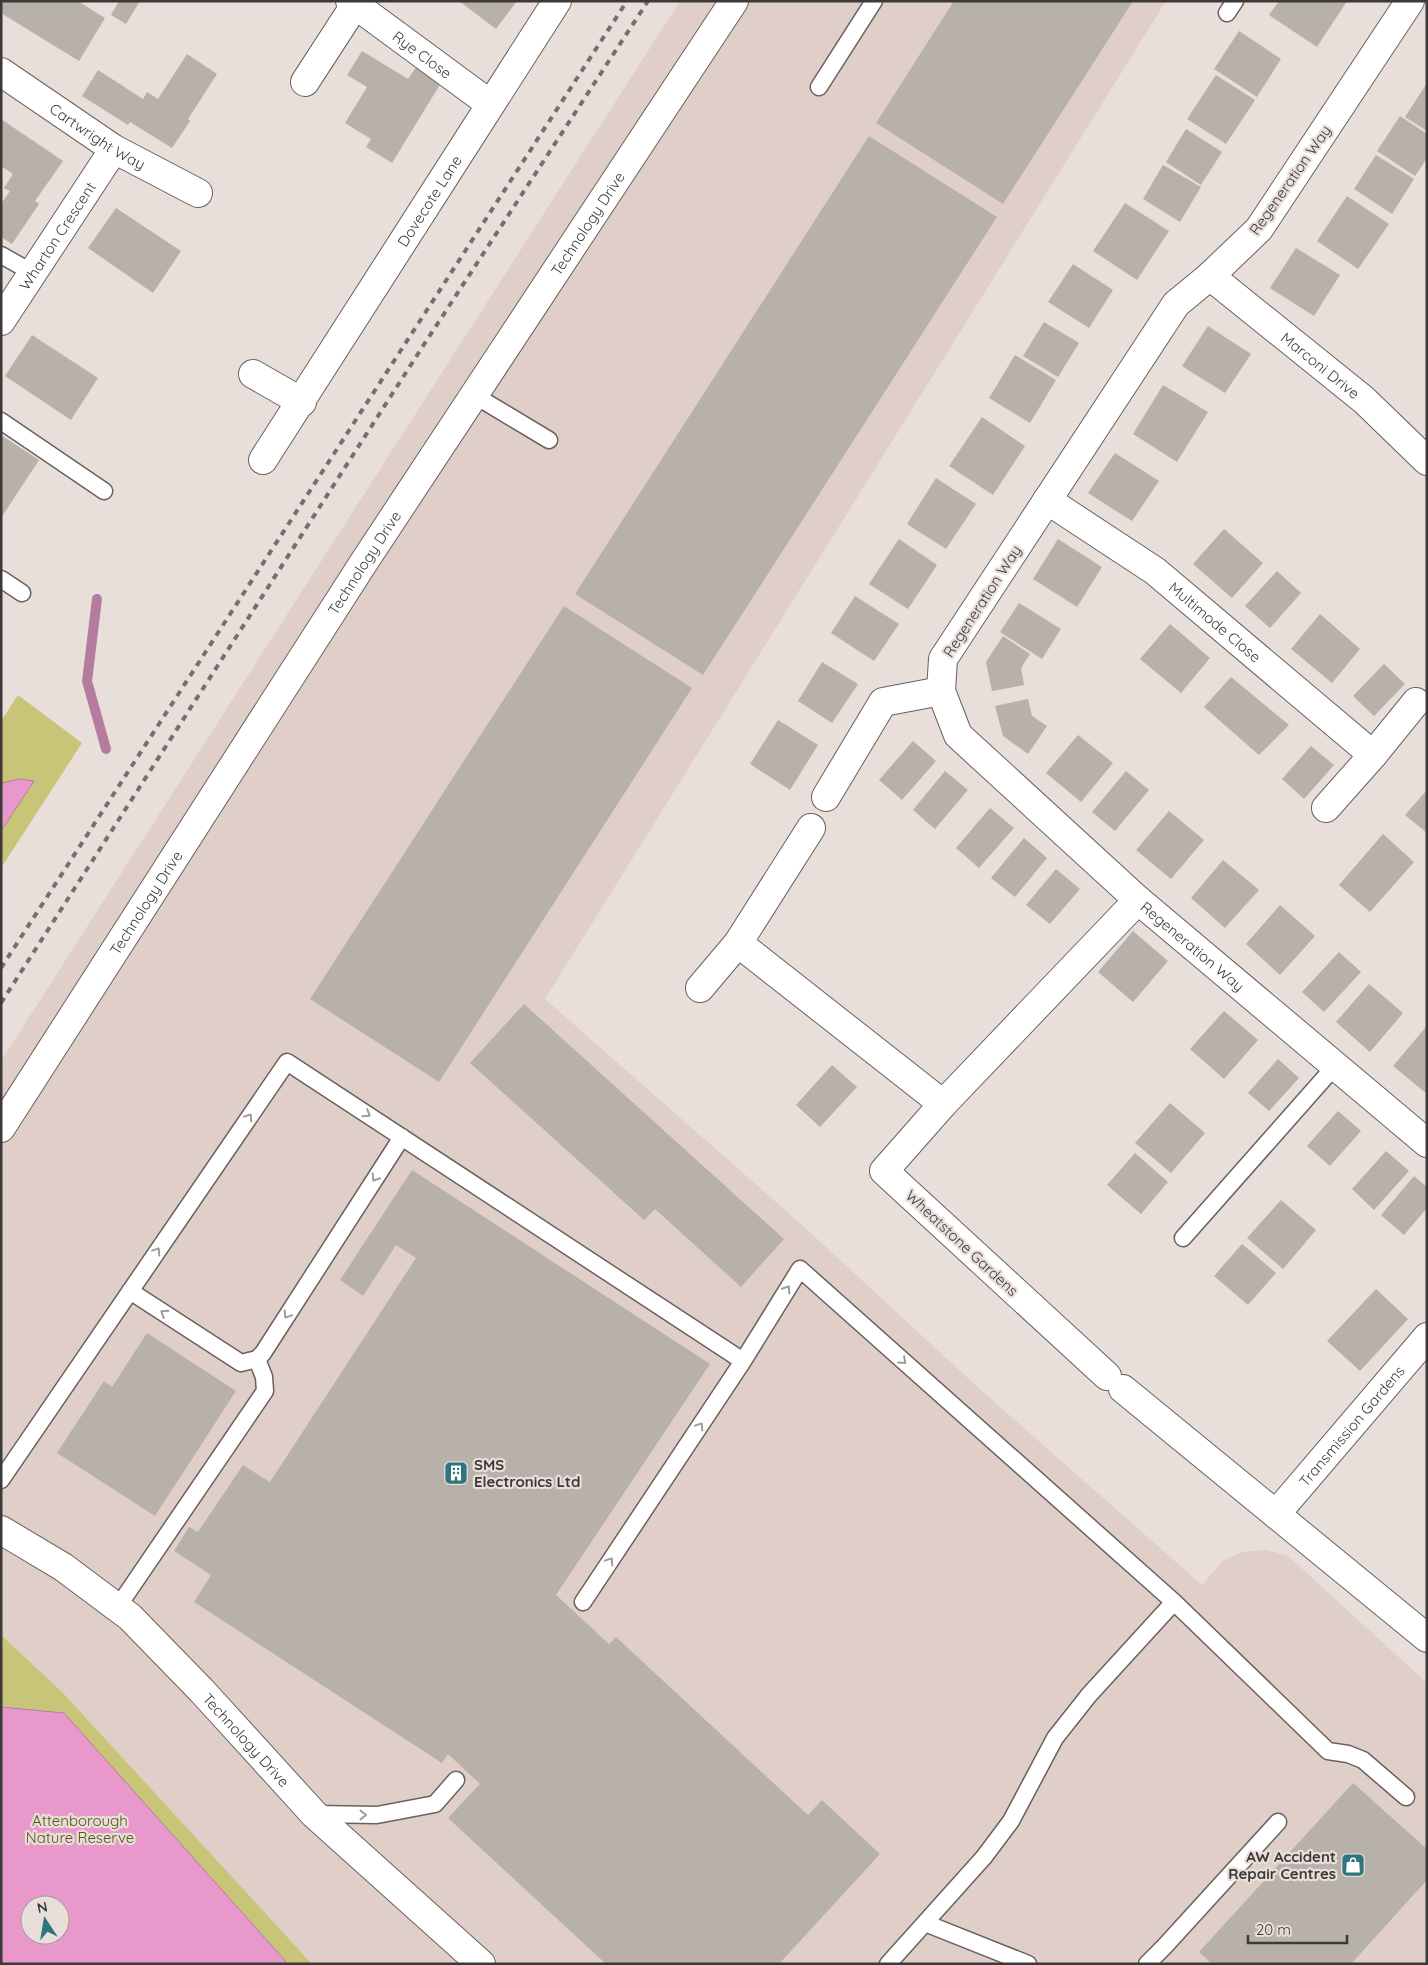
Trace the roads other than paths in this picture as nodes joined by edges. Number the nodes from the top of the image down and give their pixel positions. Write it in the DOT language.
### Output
graph roads {
  1 [pos="557,1"];
  2 [pos="734,1"];
  3 [pos="874,1"];
  4 [pos="1410,1"];
  5 [pos="353,3"];
  6 [pos="1,72"];
  7 [pos="305,82"];
  8 [pos="819,87"];
  9 [pos="490,104"];
  10 [pos="114,149"];
  11 [pos="198,193"];
  12 [pos="1,255"];
  13 [pos="33,273"];
  14 [pos="1210,276"];
  15 [pos="1,321"];
  16 [pos="253,374"];
  17 [pos="474,395"];
  18 [pos="302,402"];
  19 [pos="1,421"];
  20 [pos="548,440"];
  21 [pos="263,460"];
  22 [pos="1427,461"];
  23 [pos="104,491"];
  24 [pos="1047,500"];
  25 [pos="1,579"];
  26 [pos="22,593"];
  27 [pos="941,691"];
  28 [pos="1416,702"];
  29 [pos="1373,755"];
  30 [pos="826,797"];
  31 [pos="1326,808"];
  32 [pos="811,828"];
  33 [pos="1138,900"];
  34 [pos="738,943"];
  35 [pos="700,988"];
  36 [pos="1335,1066"];
  37 [pos="943,1104"];
  38 [pos="1,1128"];
  39 [pos="402,1137"];
  40 [pos="1427,1143"];
  41 [pos="1184,1238"];
  42 [pos="130,1291"];
  43 [pos="1427,1337"];
  44 [pos="257,1359"];
  45 [pos="743,1361"];
  46 [pos="1,1480"];
  47 [pos="1276,1514"];
  48 [pos="1,1530"];
  49 [pos="583,1602"];
  50 [pos="1174,1602"];
  51 [pos="117,1608"];
  52 [pos="1427,1638"];
  53 [pos="456,1780"];
  54 [pos="1406,1797"];
  55 [pos="314,1814"];
  56 [pos="1278,1822"];
  57 [pos="925,1923"];
  58 [pos="481,1964"];
  59 [pos="888,1964"];
  60 [pos="1028,1964"];
  61 [pos="1147,1964"];
  1 -- 9 [label="street, Dovecote Lane"];
  2 -- 17 [label="street, Technology Drive"];
  3 -- 8 [label="lane"];
  4 -- 14 [label="street, Regeneration Way"];
  5 -- 7 [label="street, Rye Close"];
  5 -- 9 [label="street, Rye Close"];
  6 -- 10 [label="street, Cartwright Way"];
  9 -- 18 [label="street, Dovecote Lane"];
  10 -- 11 [label="street, Cartwright Way"];
  10 -- 13 [label="street, Wharton Crescent"];
  12 -- 13 [label="lane"];
  13 -- 15 [label="street, Wharton Crescent"];
  14 -- 22 [label="street, Marconi Drive"];
  14 -- 24 [label="street, Regeneration Way"];
  16 -- 18 [label="street"];
  17 -- 20 [label="lane"];
  17 -- 38 [label="street, Technology Drive"];
  18 -- 21 [label="street, Dovecote Lane"];
  19 -- 23 [label="lane"];
  24 -- 27 [label="street, Regeneration Way"];
  24 -- 29 [label="street, Multimode Close"];
  25 -- 26 [label="lane"];
  27 -- 30 [label="street"];
  27 -- 33 [label="street, Regeneration Way"];
  28 -- 29 [label="street"];
  29 -- 31 [label="street"];
  32 -- 34 [label="street"];
  33 -- 36 [label="street, Regeneration Way"];
  33 -- 37 [label="street, Wheatstone Gardens"];
  34 -- 35 [label="street"];
  34 -- 37 [label="street"];
  36 -- 40 [label="street, Regeneration Way"];
  36 -- 41 [label="lane"];
  37 -- 47 [label="street, Wheatstone Gardens"];
  42 -- 39 [label="lane, one-way"];
  39 -- 44 [label="lane, one-way"];
  39 -- 45 [label="lane"];
  44 -- 42 [label="lane, one-way"];
  42 -- 46 [label="lane"];
  43 -- 47 [label="street, Transmission Gardens"];
  44 -- 51 [label="lane"];
  49 -- 45 [label="lane, one-way"];
  45 -- 50 [label="lane, one-way"];
  47 -- 52 [label="street"];
  48 -- 51 [label="street, Technology Drive"];
  50 -- 54 [label="lane"];
  50 -- 57 [label="lane"];
  51 -- 55 [label="street, Technology Drive"];
  55 -- 53 [label="lane, one-way"];
  55 -- 58 [label="street, Technology Drive"];
  56 -- 61 [label="lane"];
  57 -- 59 [label="lane"];
  57 -- 60 [label="lane"];
}
